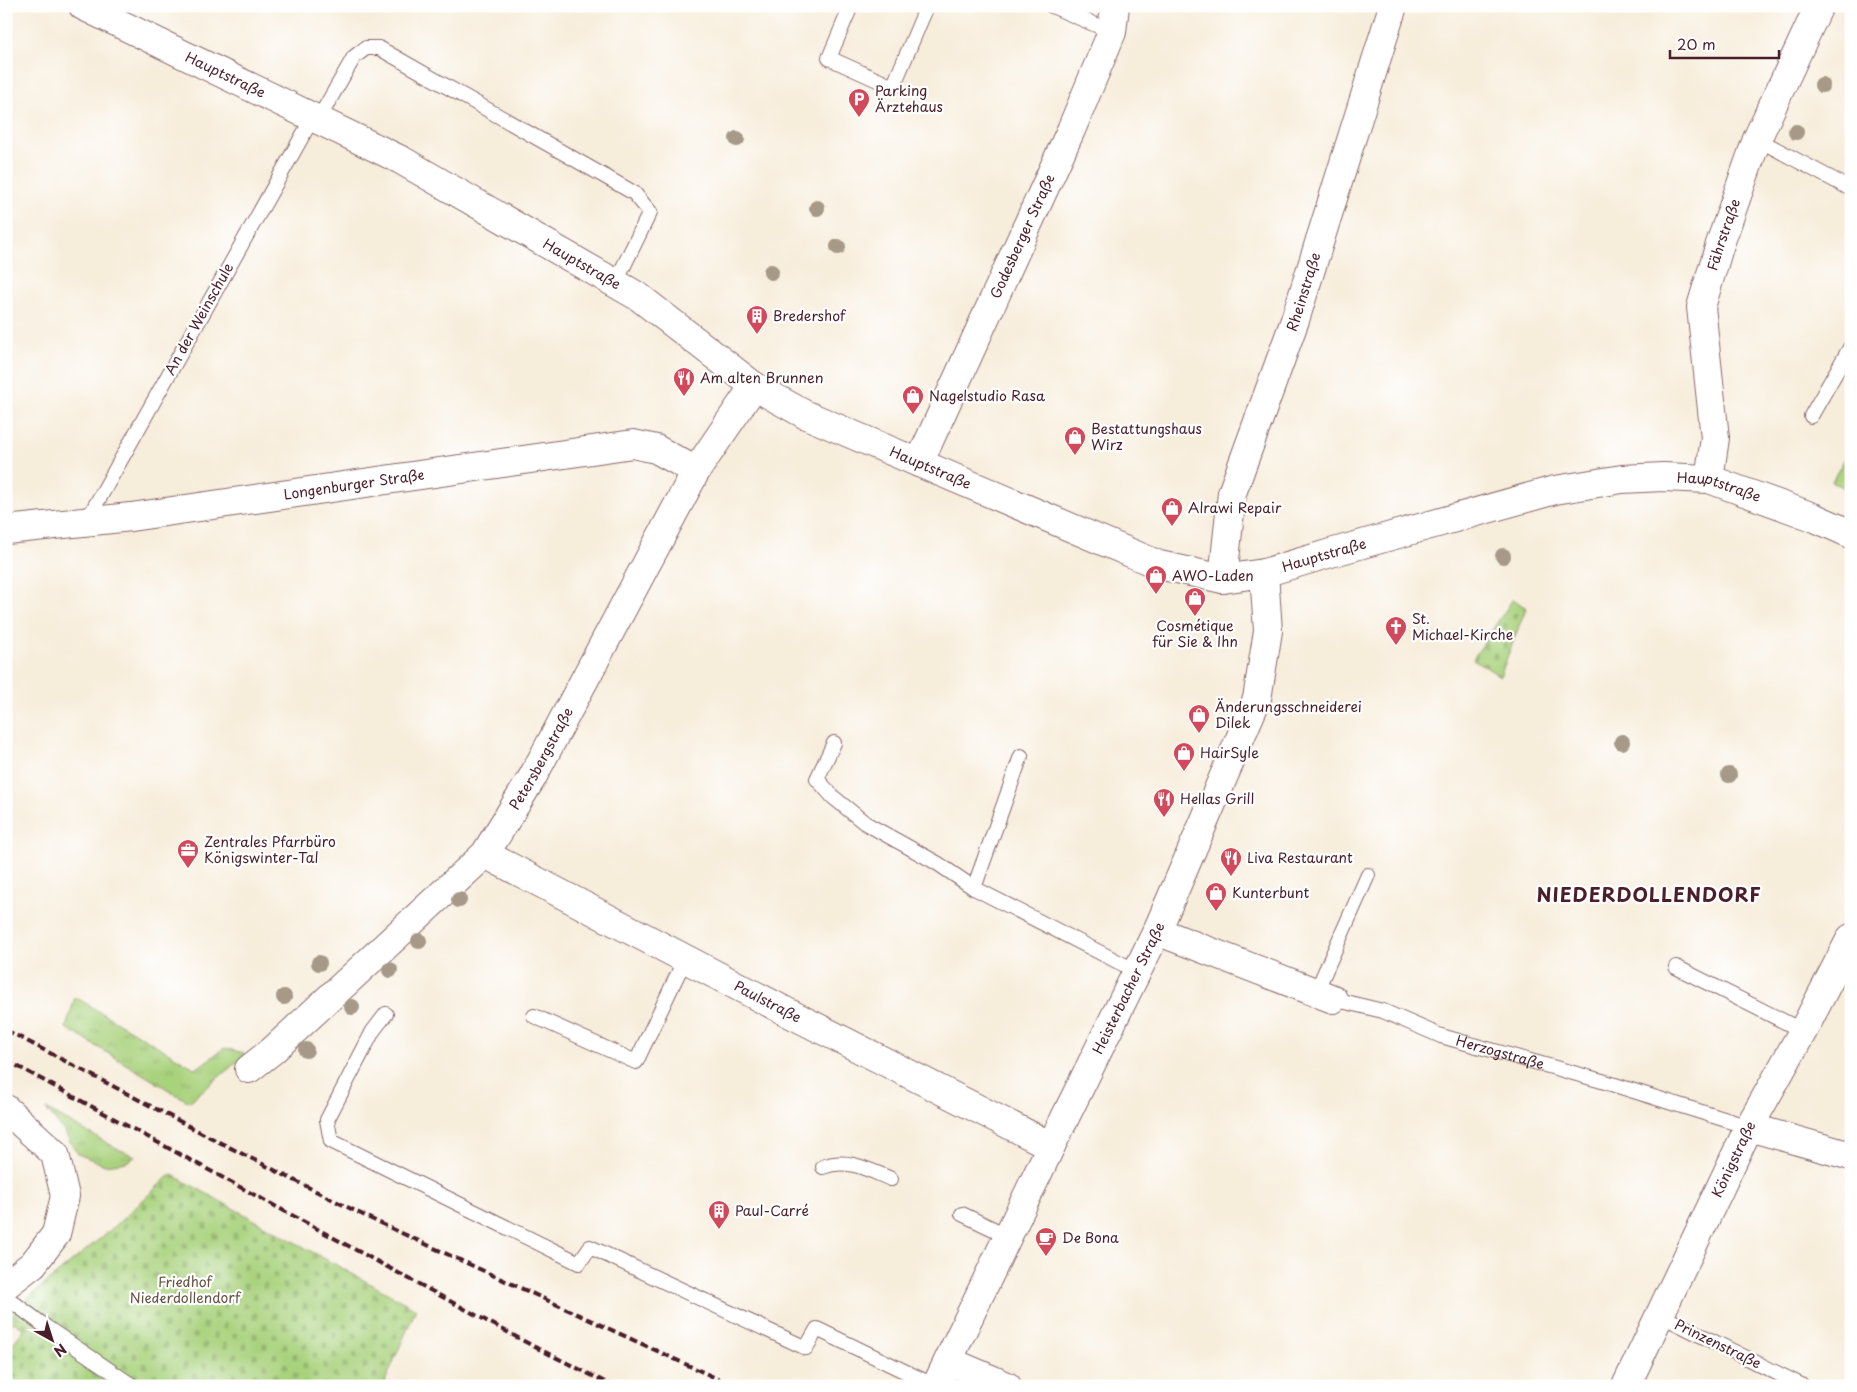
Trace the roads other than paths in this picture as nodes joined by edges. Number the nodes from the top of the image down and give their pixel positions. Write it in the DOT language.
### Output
graph roads {
  1 [pos="84,6"];
  2 [pos="851,6"];
  3 [pos="927,6"];
  4 [pos="1052,6"];
  5 [pos="1393,6"];
  6 [pos="1820,6"];
  7 [pos="1113,19"];
  8 [pos="315,118"];
  9 [pos="1757,139"];
  10 [pos="1851,189"];
  11 [pos="615,284"];
  12 [pos="1851,346"];
  13 [pos="754,386"];
  14 [pos="1811,416"];
  15 [pos="919,463"];
  16 [pos="696,471"];
  17 [pos="1709,479"];
  18 [pos="86,522"];
  19 [pos="6,530"];
  20 [pos="1851,534"];
  21 [pos="1264,573"];
  22 [pos="1223,579"];
  23 [pos="834,743"];
  24 [pos="1021,756"];
  25 [pos="485,854"];
  26 [pos="1368,875"];
  27 [pos="974,888"];
  28 [pos="1157,931"];
  29 [pos="1851,938"];
  30 [pos="686,959"];
  31 [pos="1676,967"];
  32 [pos="1138,972"];
  33 [pos="1324,996"];
  34 [pos="386,1014"];
  35 [pos="534,1016"];
  36 [pos="1803,1031"];
  37 [pos="249,1069"];
  38 [pos="6,1109"];
  39 [pos="1749,1127"];
  40 [pos="1051,1146"];
  41 [pos="1851,1156"];
  42 [pos="823,1167"];
  43 [pos="891,1180"];
  44 [pos="962,1214"];
  45 [pos="1008,1236"];
  46 [pos="6,1285"];
  47 [pos="6,1297"];
  48 [pos="1660,1315"];
  49 [pos="949,1361"];
  50 [pos="133,1386"];
  51 [pos="936,1386"];
  52 [pos="1007,1386"];
  53 [pos="1626,1386"];
  54 [pos="1803,1386"];
  1 -- 8 [label="street, Hauptstraße"];
  2 -- 3 [label="lane"];
  4 -- 7 [label="lane"];
  5 -- 22 [label="street, Rheinstraße"];
  6 -- 9 [label="street, Fährstraße"];
  7 -- 15 [label="street, Godesberger Straße"];
  8 -- 11 [label="street, Hauptstraße"];
  8 -- 11 [label="lane, An der Weinschule"];
  8 -- 18 [label="lane, An der Weinschule"];
  9 -- 10 [label="lane"];
  9 -- 17 [label="street, Fährstraße"];
  11 -- 13 [label="street, Hauptstraße"];
  12 -- 14 [label="lane"];
  13 -- 15 [label="street, Hauptstraße"];
  13 -- 16 [label="street, Petersbergstraße"];
  15 -- 22 [label="street, Hauptstraße"];
  16 -- 18 [label="street, Longenburger Straße"];
  16 -- 25 [label="street, Petersbergstraße"];
  17 -- 20 [label="street, Hauptstraße"];
  17 -- 21 [label="street, Hauptstraße"];
  18 -- 19 [label="street, Longenburger Straße"];
  21 -- 22 [label="street, Hauptstraße"];
  21 -- 28 [label="street, Heisterbacher Straße"];
  23 -- 27 [label="lane"];
  24 -- 27 [label="lane"];
  25 -- 30 [label="street, Paulstraße"];
  25 -- 37 [label="street, Petersbergstraße"];
  26 -- 33 [label="lane"];
  27 -- 32 [label="lane"];
  28 -- 32 [label="street, Heisterbacher Straße"];
  28 -- 33 [label="street, Herzogstraße"];
  29 -- 36 [label="street, Königstraße"];
  30 -- 35 [label="lane"];
  30 -- 40 [label="street, Paulstraße"];
  31 -- 36 [label="lane"];
  32 -- 40 [label="street, Heisterbacher Straße"];
  33 -- 39 [label="lane, Herzogstraße"];
  34 -- 51 [label="lane"];
  36 -- 39 [label="street, Königstraße"];
  38 -- 46 [label="street"];
  39 -- 41 [label="street, Herzogstraße"];
  39 -- 48 [label="street, Königstraße"];
  40 -- 45 [label="street, Heisterbacher Straße"];
  42 -- 43 [label="lane"];
  44 -- 45 [label="lane"];
  45 -- 49 [label="street, Heisterbacher Straße"];
  47 -- 50 [label="lane"];
  48 -- 53 [label="street, Königstraße"];
  48 -- 54 [label="lane, Prinzenstraße"];
  49 -- 51 [label="street, Heisterbacher Straße"];
  49 -- 52 [label="street"];
}
